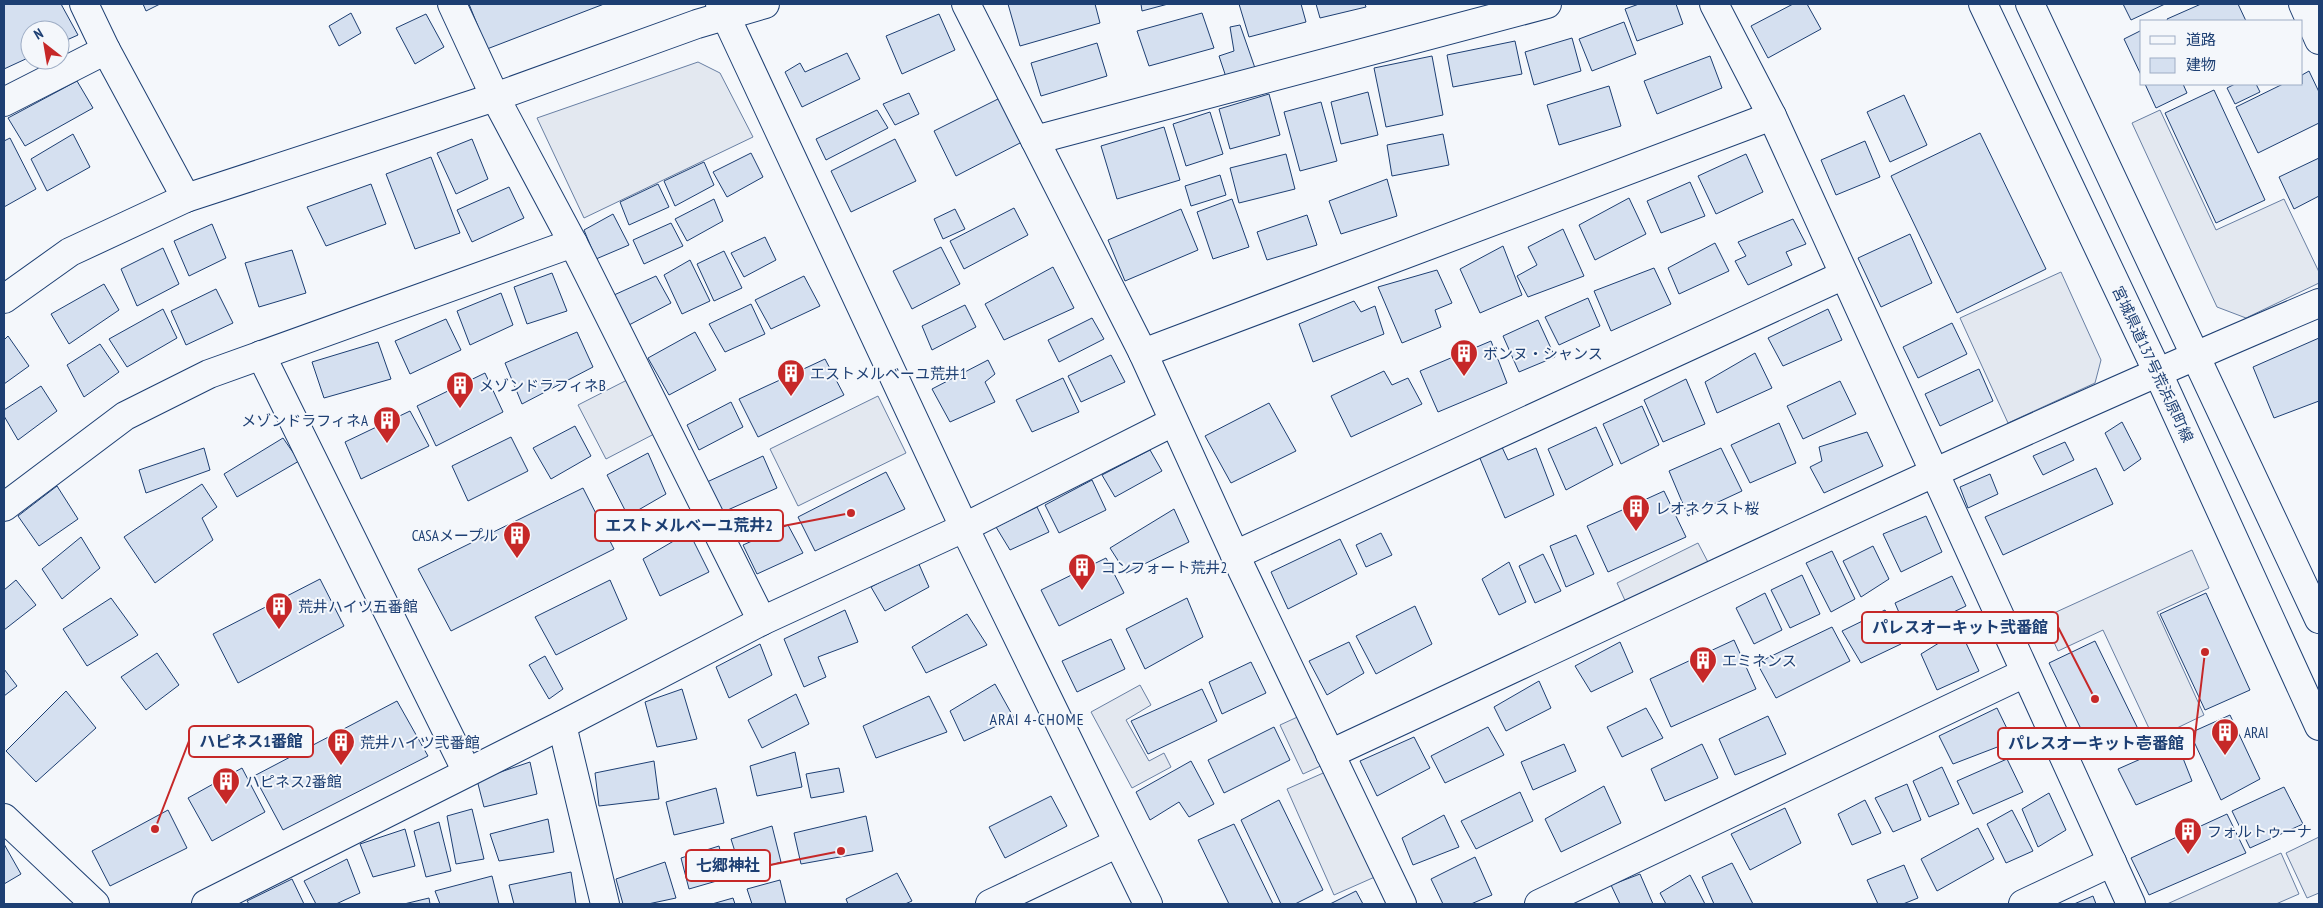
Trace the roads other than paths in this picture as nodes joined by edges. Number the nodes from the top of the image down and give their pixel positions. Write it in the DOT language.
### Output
graph roads {
  1 [pos="84,4"];
  2 [pos="452,4"];
  3 [pos="765,4"];
  4 [pos="966,4"];
  5 [pos="1547,4"];
  6 [pos="1714,4"];
  7 [pos="1983,4"];
  8 [pos="2030,4"];
  9 [pos="2303,4"];
  10 [pos="1509,9"];
  11 [pos="722,10"];
  12 [pos="2319,40"];
  13 [pos="106,50"];
  14 [pos="495,97"];
  15 [pos="4,102"];
  16 [pos="1772,116"];
  17 [pos="1035,140"];
  18 [pos="186,198"];
  19 [pos="573,243"];
  20 [pos="1844,275"];
  21 [pos="4,298"];
  22 [pos="2319,303"];
  23 [pos="1143,353"];
  24 [pos="262,355"];
  25 [pos="2194,356"];
  26 [pos="2158,373"];
  27 [pos="1173,422"];
  28 [pos="1934,473"];
  29 [pos="4,508"];
  30 [pos="964,527"];
  31 [pos="1235,555"];
  32 [pos="2319,620"];
  33 [pos="762,621"];
  34 [pos="2025,673"];
  35 [pos="562,725"];
  36 [pos="2319,726"];
  37 [pos="1330,754"];
  38 [pos="467,772"];
  39 [pos="4,818"];
  40 [pos="1118,843"];
  41 [pos="2112,862"];
  42 [pos="95,904"];
  43 [pos="206,904"];
  44 [pos="605,904"];
  45 [pos="990,904"];
  46 [pos="1148,904"];
  47 [pos="1402,904"];
  48 [pos="1539,904"];
  49 [pos="2023,904"];
  50 [pos="2131,904"];
  1 -- 13 [label="street"];
  2 -- 14 [label="street"];
  3 -- 11 [label="street"];
  4 -- 17 [label="street"];
  5 -- 10 [label="street"];
  6 -- 16 [label="street"];
  7 -- 26 [label="street, 宮城県道137号荒浜原町線"];
  8 -- 25 [label="street"];
  9 -- 12 [label="street"];
  10 -- 17 [label="street"];
  11 -- 14 [label="street"];
  11 -- 30 [label="street"];
  13 -- 15 [label="street"];
  13 -- 18 [label="street"];
  14 -- 18 [label="street"];
  14 -- 19 [label="street"];
  16 -- 20 [label="street"];
  16 -- 23 [label="street"];
  17 -- 23 [label="street"];
  18 -- 21 [label="street"];
  19 -- 24 [label="street"];
  19 -- 33 [label="street"];
  20 -- 28 [label="street"];
  20 -- 31 [label="street"];
  22 -- 25 [label="street"];
  23 -- 27 [label="street"];
  24 -- 29 [label="street"];
  24 -- 38 [label="street"];
  25 -- 26 [label="street"];
  25 -- 32 [label="street"];
  26 -- 28 [label="street"];
  26 -- 36 [label="street, 宮城県道137号荒浜原町線"];
  27 -- 30 [label="street"];
  27 -- 31 [label="street"];
  28 -- 34 [label="street"];
  28 -- 37 [label="street"];
  30 -- 33 [label="street"];
  30 -- 40 [label="street"];
  31 -- 37 [label="street"];
  33 -- 35 [label="street"];
  34 -- 41 [label="street"];
  34 -- 48 [label="street"];
  35 -- 38 [label="street"];
  35 -- 44 [label="street"];
  37 -- 47 [label="street"];
  38 -- 43 [label="street"];
  39 -- 42 [label="street"];
  40 -- 45 [label="street"];
  40 -- 46 [label="street"];
  41 -- 49 [label="street"];
  41 -- 50 [label="street"];
}
